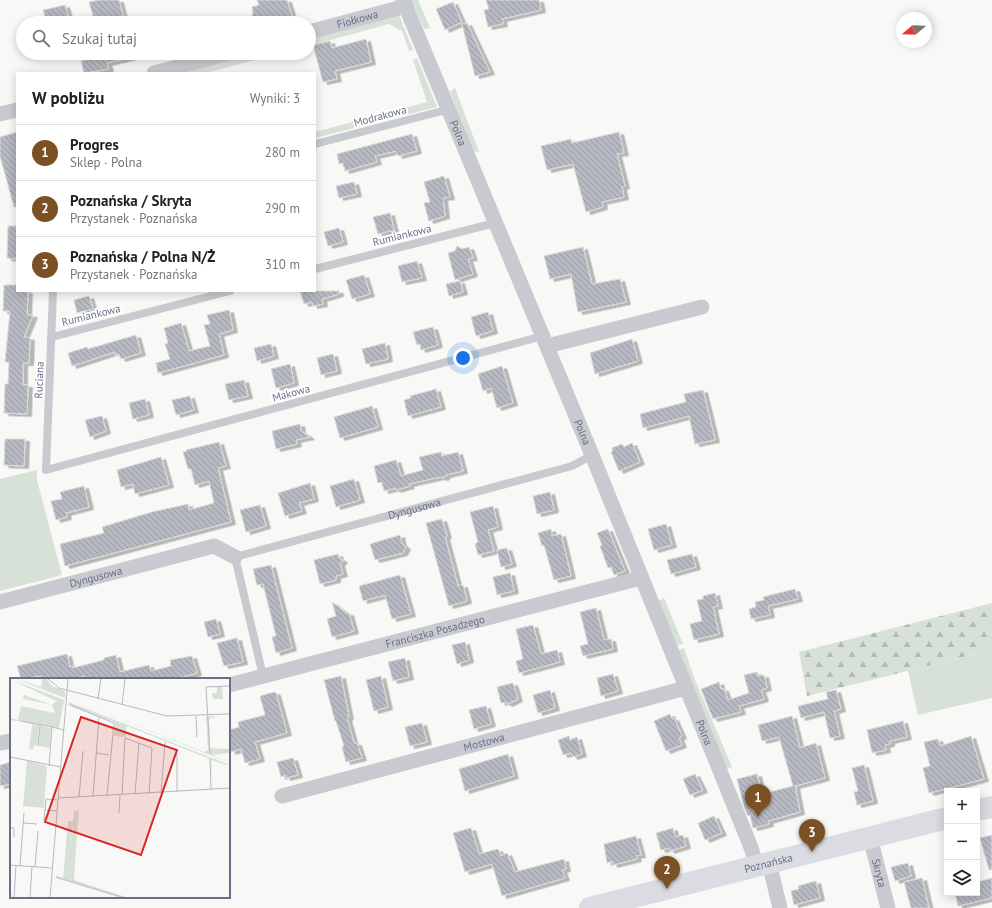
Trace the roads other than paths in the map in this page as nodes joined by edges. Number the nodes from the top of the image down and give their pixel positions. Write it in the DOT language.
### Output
graph roads {
  1 [pos="404,3"];
  2 [pos="316,30"];
  3 [pos="203,60"];
  4 [pos="158,72"];
  5 [pos="450,109"];
  6 [pos="16,110"];
  7 [pos="0,114"];
  8 [pos="316,144"];
  9 [pos="495,223"];
  10 [pos="316,269"];
  11 [pos="53,292"];
  12 [pos="226,292"];
  13 [pos="702,306"];
  14 [pos="52,337"];
  15 [pos="545,341"];
  16 [pos="592,455"];
  17 [pos="46,470"];
  18 [pos="235,557"];
  19 [pos="641,578"];
  20 [pos="0,602"];
  21 [pos="263,676"];
  22 [pos="230,685"];
  23 [pos="686,688"];
  24 [pos="10,741"];
  25 [pos="0,744"];
  26 [pos="282,796"];
  27 [pos="992,807"];
  28 [pos="980,809"];
  29 [pos="944,819"];
  30 [pos="870,837"];
  31 [pos="763,865"];
  32 [pos="590,908"];
  33 [pos="780,908"];
  34 [pos="888,908"];
  1 -- 2 [label="street, Fiołkowa"];
  1 -- 5 [label="street, Polna"];
  3 -- 4 [label="street"];
  5 -- 8 [label="lane, Modrakowa"];
  5 -- 9 [label="street, Polna"];
  6 -- 7 [label="street"];
  9 -- 10 [label="lane, Rumiankowa"];
  9 -- 15 [label="street, Polna"];
  11 -- 14 [label="lane, Ruciana"];
  12 -- 14 [label="lane, Rumiankowa"];
  13 -- 15 [label="street"];
  14 -- 17 [label="lane, Ruciana"];
  15 -- 16 [label="street, Polna"];
  15 -- 17 [label="lane, Makowa"];
  16 -- 18 [label="lane, Dyngusowa"];
  16 -- 19 [label="street, Polna"];
  18 -- 20 [label="street, Dyngusowa"];
  18 -- 21 [label="lane"];
  19 -- 21 [label="street, Franciszka Posadzego"];
  19 -- 23 [label="street, Polna"];
  21 -- 22 [label="street, Franciszka Posadzego"];
  23 -- 26 [label="street, Mostowa"];
  23 -- 31 [label="street, Polna"];
  24 -- 25 [label="street"];
  27 -- 28 [label="main road"];
  29 -- 30 [label="main road, Poznańska"];
  30 -- 31 [label="main road, Poznańska"];
  30 -- 34 [label="street, Skryta"];
  31 -- 32 [label="main road, Poznańska"];
  31 -- 33 [label="street"];
}
